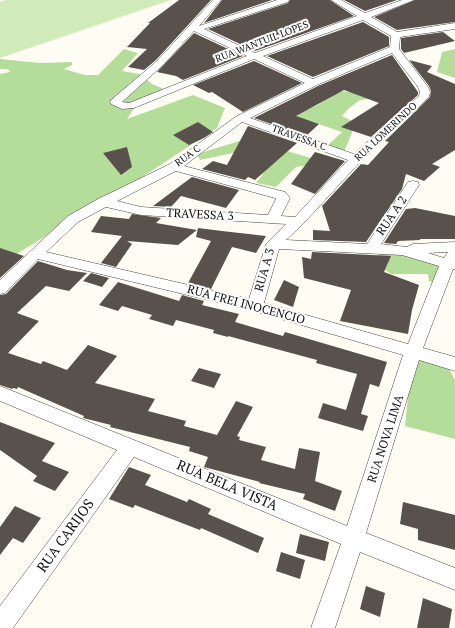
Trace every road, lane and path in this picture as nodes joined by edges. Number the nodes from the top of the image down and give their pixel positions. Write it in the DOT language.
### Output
graph roads {
  1 [pos="217,0"];
  2 [pos="285,0"];
  3 [pos="334,0"];
  4 [pos="410,0"];
  5 [pos="362,16"];
  6 [pos="455,26"];
  7 [pos="195,28"];
  8 [pos="396,35"];
  9 [pos="394,49"];
  10 [pos="257,55"];
  11 [pos="313,83"];
  12 [pos="241,118"];
  13 [pos="356,159"];
  14 [pos="174,167"];
  15 [pos="413,185"];
  16 [pos="103,202"];
  17 [pos="273,218"];
  18 [pos="298,221"];
  19 [pos="273,244"];
  20 [pos="371,248"];
  21 [pos="35,254"];
  22 [pos="453,257"];
  23 [pos="0,289"];
  24 [pos="255,306"];
  25 [pos="413,352"];
  26 [pos="455,364"];
  27 [pos="0,393"];
  28 [pos="131,446"];
  29 [pos="354,539"];
  30 [pos="455,579"];
  31 [pos="0,626"];
  32 [pos="323,628"];
  1 -- 7 [label="street"];
  2 -- 7 [label="street"];
  3 -- 5 [label="street"];
  4 -- 5 [label="street, RUA WANTUIL LOPES"];
  5 -- 8 [label="street"];
  5 -- 10 [label="street, RUA WANTUIL LOPES"];
  6 -- 8 [label="street"];
  7 -- 10 [label="street"];
  7 -- 10 [label="street, RUA WANTUIL LOPES"];
  8 -- 9 [label="street"];
  9 -- 11 [label="street, RUA C"];
  9 -- 13 [label="street, RUA LOMERINDO"];
  10 -- 11 [label="street"];
  11 -- 12 [label="street, RUA C"];
  12 -- 13 [label="street, TRAVESSA C"];
  12 -- 14 [label="street, RUA C"];
  13 -- 18 [label="street, RUA LOMERINDO"];
  14 -- 16 [label="street, RUA C"];
  14 -- 17 [label="street"];
  15 -- 20 [label="street, RUA A 2"];
  16 -- 17 [label="street, TRAVESSA 3"];
  16 -- 21 [label="street, RUA C"];
  17 -- 18 [label="street, TRAVESSA 3"];
  18 -- 19 [label="street, RUA A 3"];
  19 -- 20 [label="street"];
  19 -- 24 [label="street, RUA A 3"];
  20 -- 22 [label="street"];
  21 -- 23 [label="street, RUA C"];
  21 -- 24 [label="street, RUA FREI INOCENCIO"];
  22 -- 25 [label="street, RUA NOVA LIMA"];
  24 -- 25 [label="street, RUA FREI INOCENCIO"];
  25 -- 26 [label="street, RUA FREI INOCENCIO"];
  25 -- 29 [label="street, RUA NOVA LIMA"];
  27 -- 28 [label="street, RUA BELA VISTA"];
  28 -- 29 [label="street, RUA BELA VISTA"];
  28 -- 31 [label="street, RUA CARIJOS"];
  29 -- 30 [label="street, RUA BELA VISTA"];
  29 -- 32 [label="street, RUA NOVA LIMA"];
}
